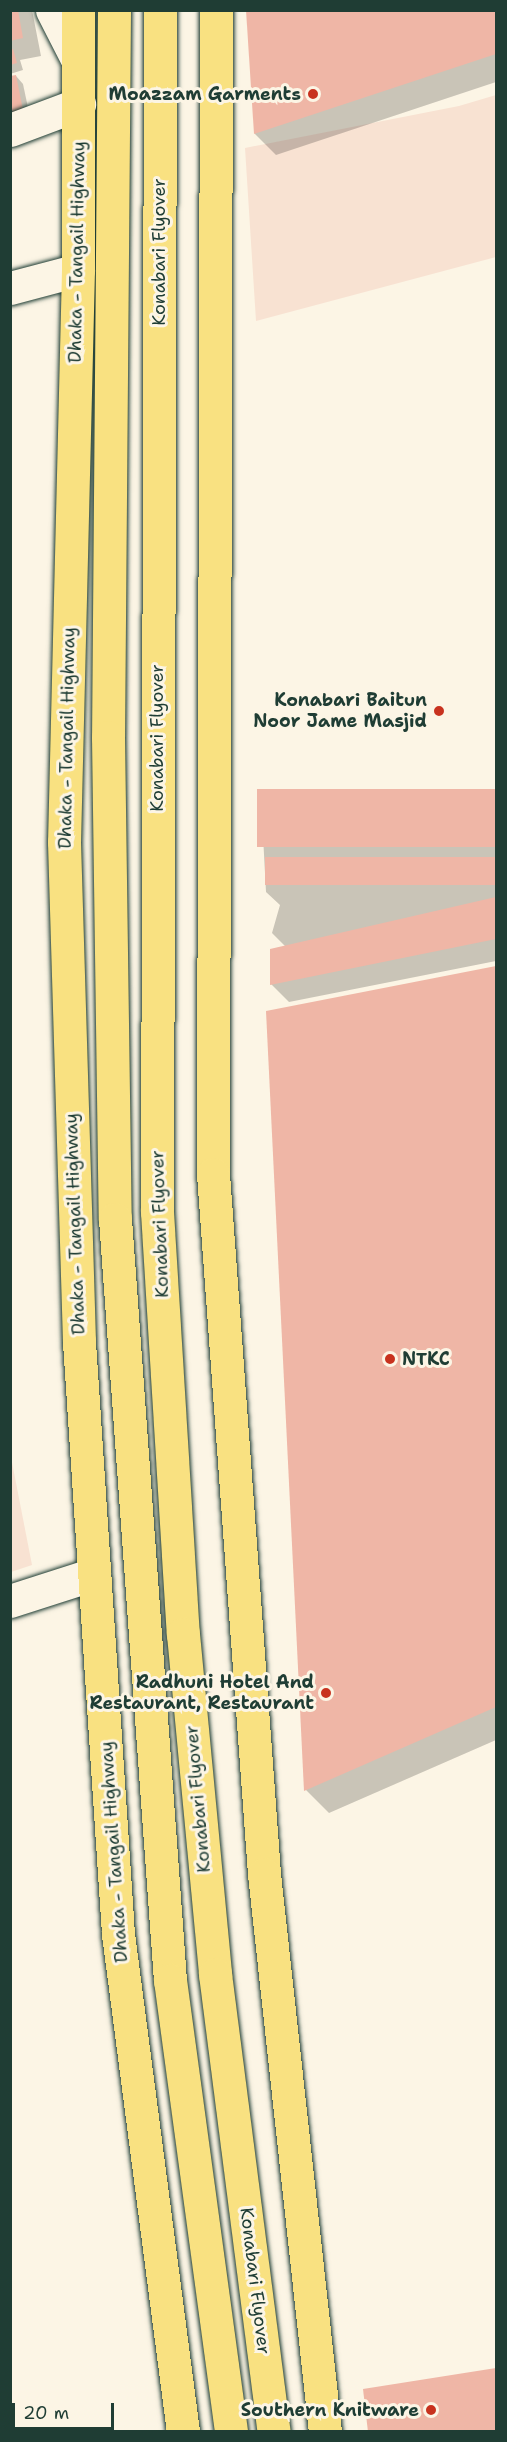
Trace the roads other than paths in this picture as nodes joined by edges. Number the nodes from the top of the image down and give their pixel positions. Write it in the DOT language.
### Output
graph roads {
  1 [pos="52,10"];
  2 [pos="78,10"];
  3 [pos="114,10"];
  4 [pos="160,10"];
  5 [pos="216,10"];
  6 [pos="78,61"];
  7 [pos="79,104"];
  8 [pos="10,130"];
  9 [pos="78,270"];
  10 [pos="10,288"];
  11 [pos="94,1574"];
  12 [pos="10,1601"];
  13 [pos="183,2432"];
  14 [pos="231,2432"];
  15 [pos="274,2432"];
  16 [pos="325,2432"];
  1 -- 6 [label="street"];
  2 -- 6 [label="main road, Dhaka - Tangail Highway"];
  3 -- 14 [label="main road"];
  4 -- 15 [label="main road, Konabari Flyover"];
  5 -- 16 [label="main road"];
  6 -- 7 [label="main road, Dhaka - Tangail Highway"];
  7 -- 8 [label="street"];
  7 -- 9 [label="main road, Dhaka - Tangail Highway"];
  9 -- 10 [label="street"];
  9 -- 11 [label="main road, Dhaka - Tangail Highway"];
  11 -- 12 [label="street"];
  11 -- 13 [label="main road, Dhaka - Tangail Highway"];
}
